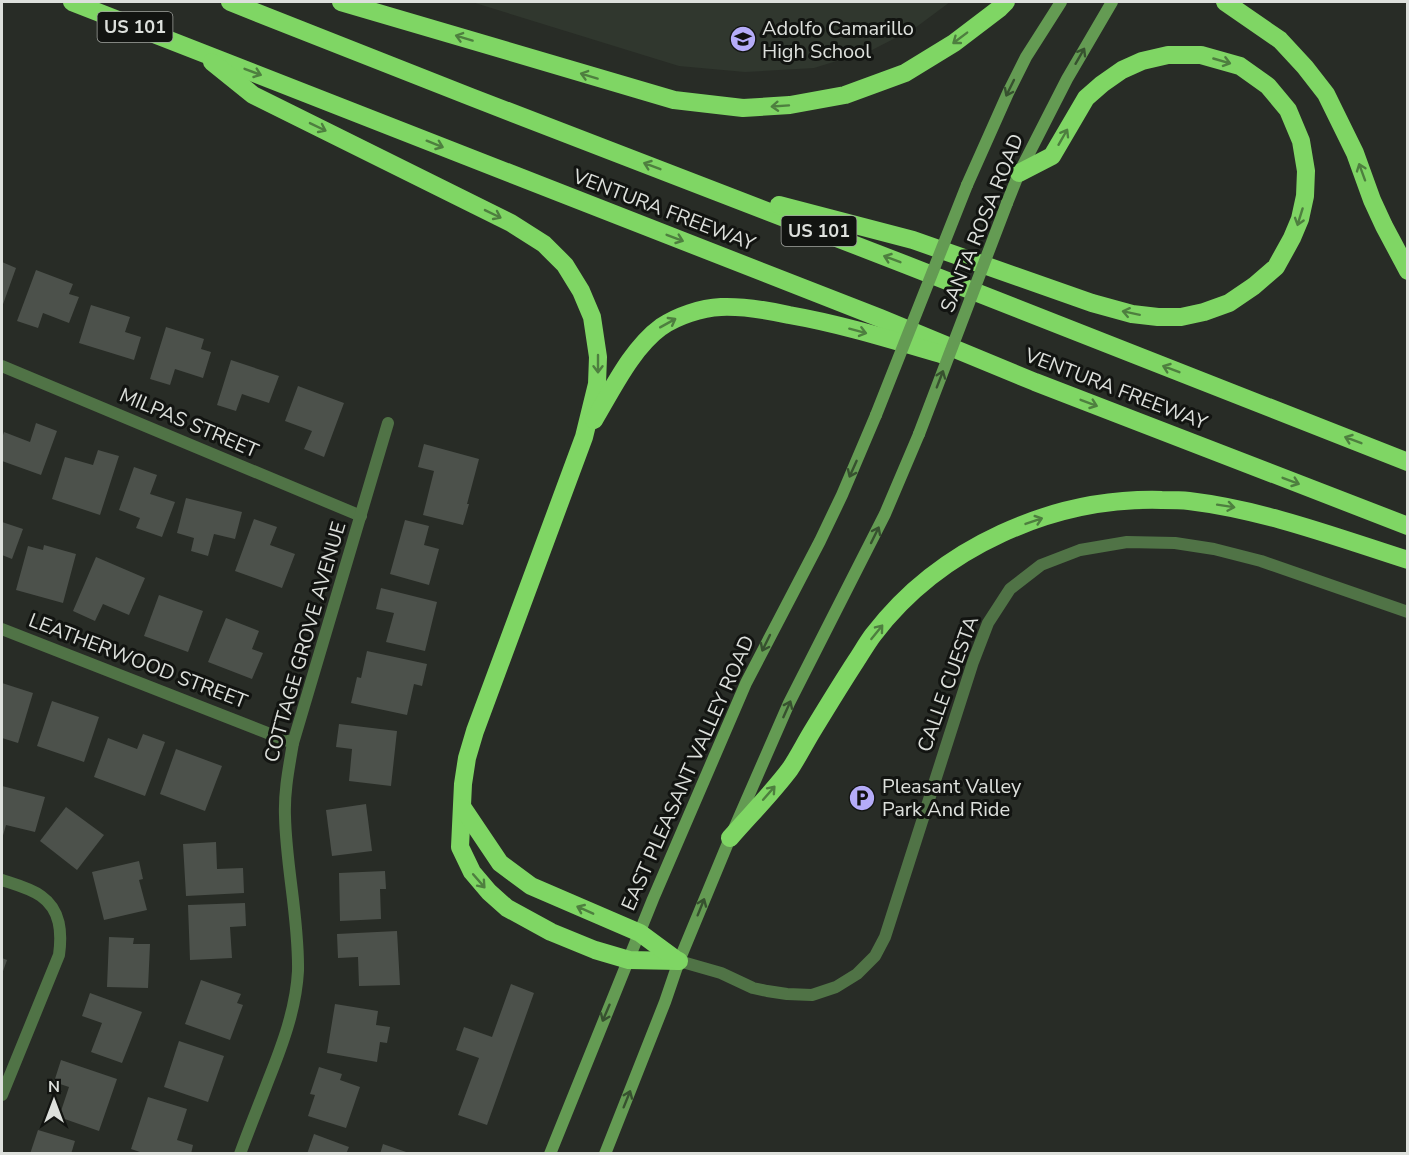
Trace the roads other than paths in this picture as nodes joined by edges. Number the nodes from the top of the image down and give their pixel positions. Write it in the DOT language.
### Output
graph roads {
  1 [pos="72,2"];
  2 [pos="230,2"];
  3 [pos="340,2"];
  4 [pos="1006,2"];
  5 [pos="1061,2"];
  6 [pos="1112,2"];
  7 [pos="1225,2"];
  8 [pos="198,52"];
  9 [pos="1019,173"];
  10 [pos="692,182"];
  11 [pos="1407,271"];
  12 [pos="2,366"];
  13 [pos="1035,382"];
  14 [pos="876,415"];
  15 [pos="388,423"];
  16 [pos="584,436"];
  17 [pos="1407,462"];
  18 [pos="361,516"];
  19 [pos="1407,526"];
  20 [pos="1407,560"];
  21 [pos="1407,612"];
  22 [pos="2,629"];
  23 [pos="293,743"];
  24 [pos="463,808"];
  25 [pos="730,838"];
  26 [pos="2,880"];
  27 [pos="639,933"];
  28 [pos="629,960"];
  29 [pos="678,961"];
  30 [pos="2,1095"];
  31 [pos="240,1154"];
  32 [pos="550,1154"];
  33 [pos="605,1154"];
  1 -- 8 [label="highway, VENTURA FREEWAY / US 101"];
  10 -- 2 [label="highway, VENTURA FREEWAY / US 101, one-way"];
  4 -- 3 [label="highway, one-way"];
  5 -- 14 [label="main road, SANTA ROSA ROAD, one-way, bridge"];
  9 -- 6 [label="main road, SANTA ROSA ROAD, one-way"];
  11 -- 7 [label="highway, one-way"];
  8 -- 13 [label="highway, VENTURA FREEWAY / US 101, one-way"];
  8 -- 16 [label="highway, one-way"];
  9 -- 10 [label="highway, one-way"];
  25 -- 9 [label="main road, SANTA ROSA ROAD, one-way, bridge"];
  17 -- 10 [label="highway, VENTURA FREEWAY / US 101, one-way"];
  12 -- 18 [label="street, MILPAS STREET"];
  16 -- 13 [label="highway, one-way"];
  13 -- 19 [label="highway, VENTURA FREEWAY / US 101, one-way"];
  14 -- 27 [label="main road, EAST PLEASANT VALLEY ROAD, one-way"];
  15 -- 18 [label="street, COTTAGE GROVE AVENUE"];
  16 -- 24 [label="highway"];
  18 -- 23 [label="street, COTTAGE GROVE AVENUE"];
  25 -- 20 [label="highway, one-way"];
  21 -- 29 [label="street, CALLE CUESTA"];
  22 -- 23 [label="street, LEATHERWOOD STREET"];
  23 -- 31 [label="street, COTTAGE GROVE AVENUE"];
  27 -- 24 [label="highway, one-way"];
  24 -- 28 [label="highway, one-way"];
  29 -- 25 [label="main road, one-way"];
  26 -- 30 [label="street"];
  27 -- 28 [label="main road, EAST PLEASANT VALLEY ROAD"];
  27 -- 29 [label="highway"];
  28 -- 29 [label="highway"];
  28 -- 32 [label="main road, EAST PLEASANT VALLEY ROAD, one-way"];
  33 -- 29 [label="main road, one-way"];
}
